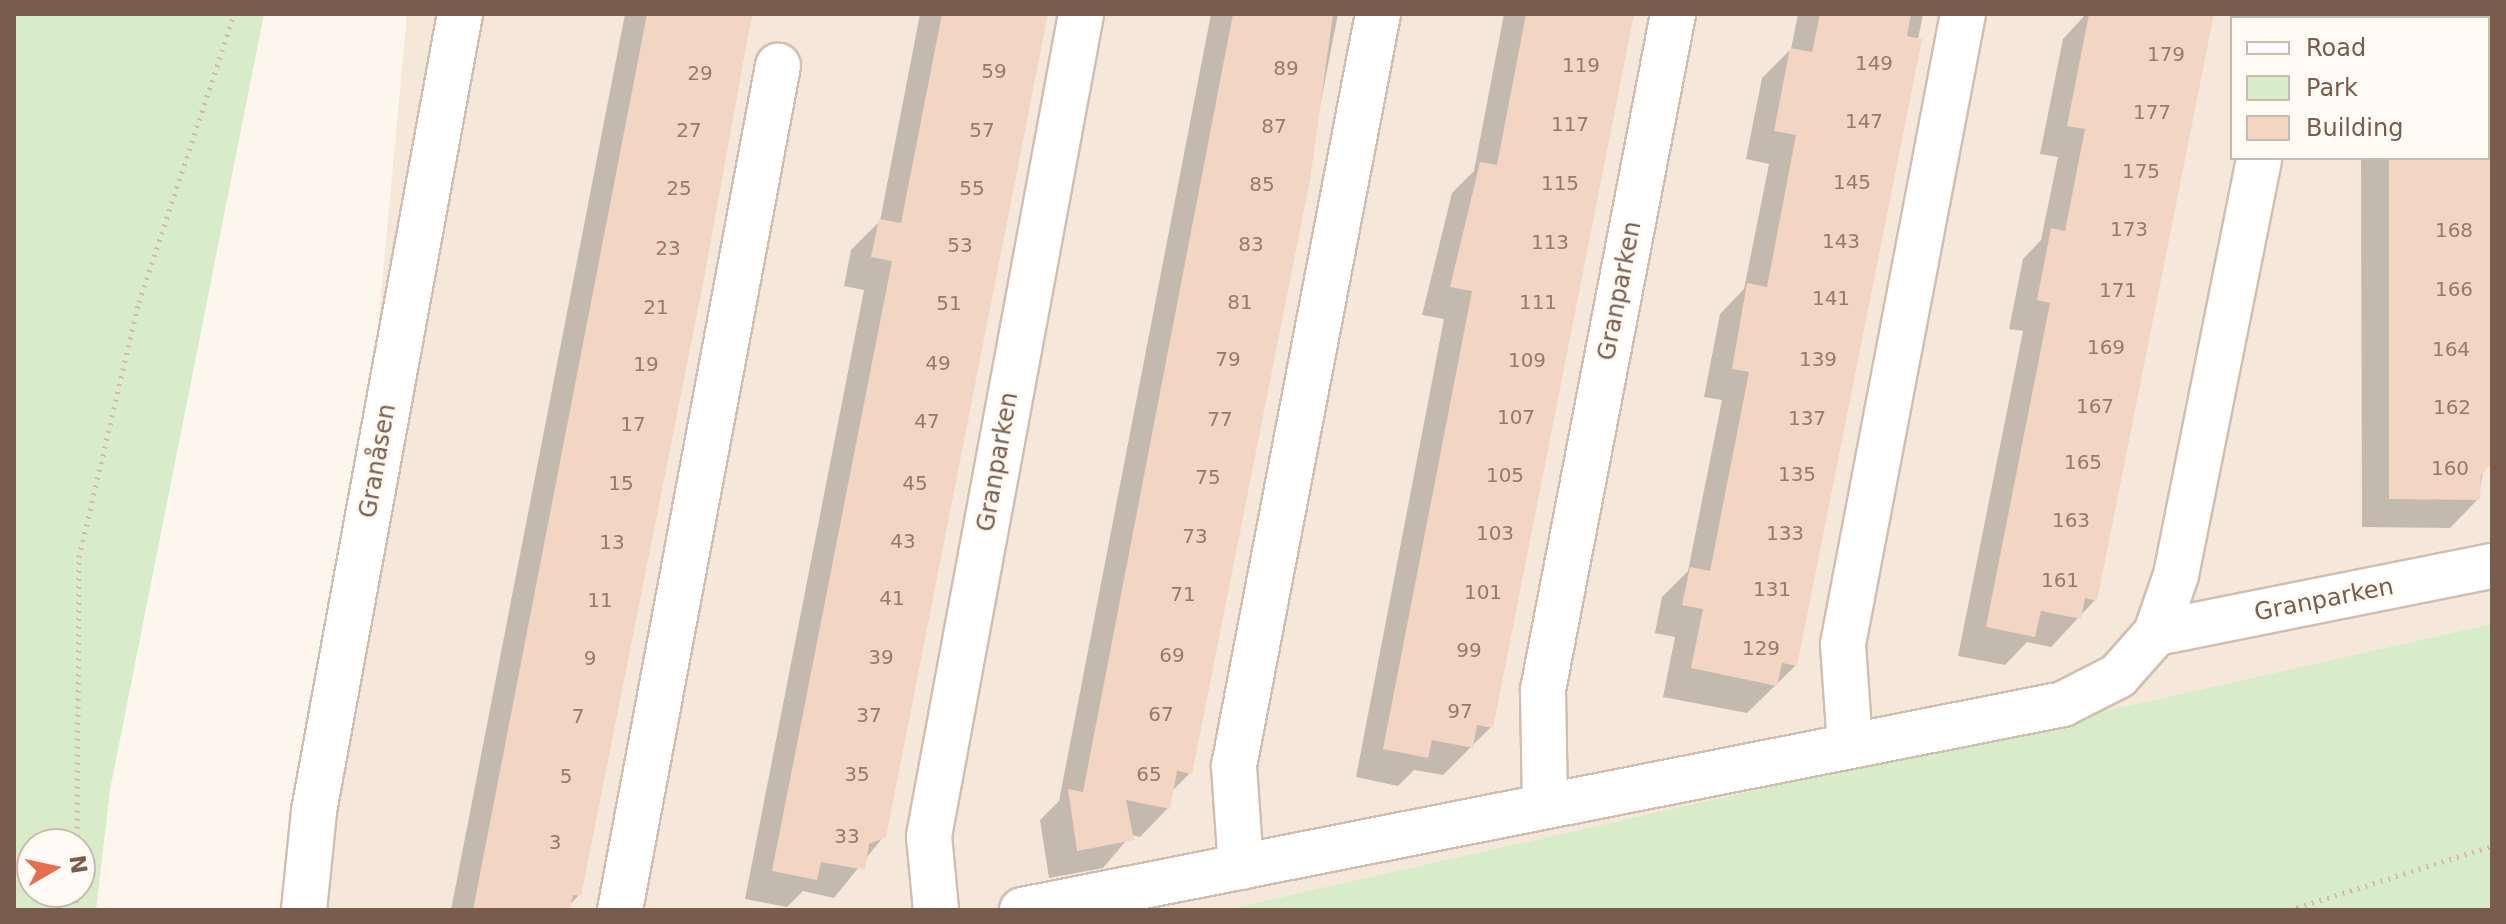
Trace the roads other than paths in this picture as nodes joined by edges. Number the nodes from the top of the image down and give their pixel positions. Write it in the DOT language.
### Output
graph roads {
  1 [pos="460,14"];
  2 [pos="1081,14"];
  3 [pos="1378,14"];
  4 [pos="1673,14"];
  5 [pos="1963,14"];
  6 [pos="778,66"];
  7 [pos="2259,160"];
  8 [pos="2492,566"];
  9 [pos="2156,633"];
  10 [pos="1850,745"];
  11 [pos="1545,806"];
  12 [pos="1241,867"];
  13 [pos="304,910"];
  14 [pos="620,910"];
  15 [pos="936,910"];
  16 [pos="1022,910"];
  1 -- 13 [label="street, Granåsen"];
  2 -- 15 [label="street, Granparken"];
  3 -- 12 [label="street"];
  4 -- 11 [label="street, Granparken"];
  5 -- 10 [label="street"];
  6 -- 14 [label="street"];
  7 -- 9 [label="street"];
  8 -- 9 [label="street, Granparken"];
  9 -- 10 [label="street"];
  10 -- 11 [label="street"];
  11 -- 12 [label="street"];
  12 -- 16 [label="street"];
}
